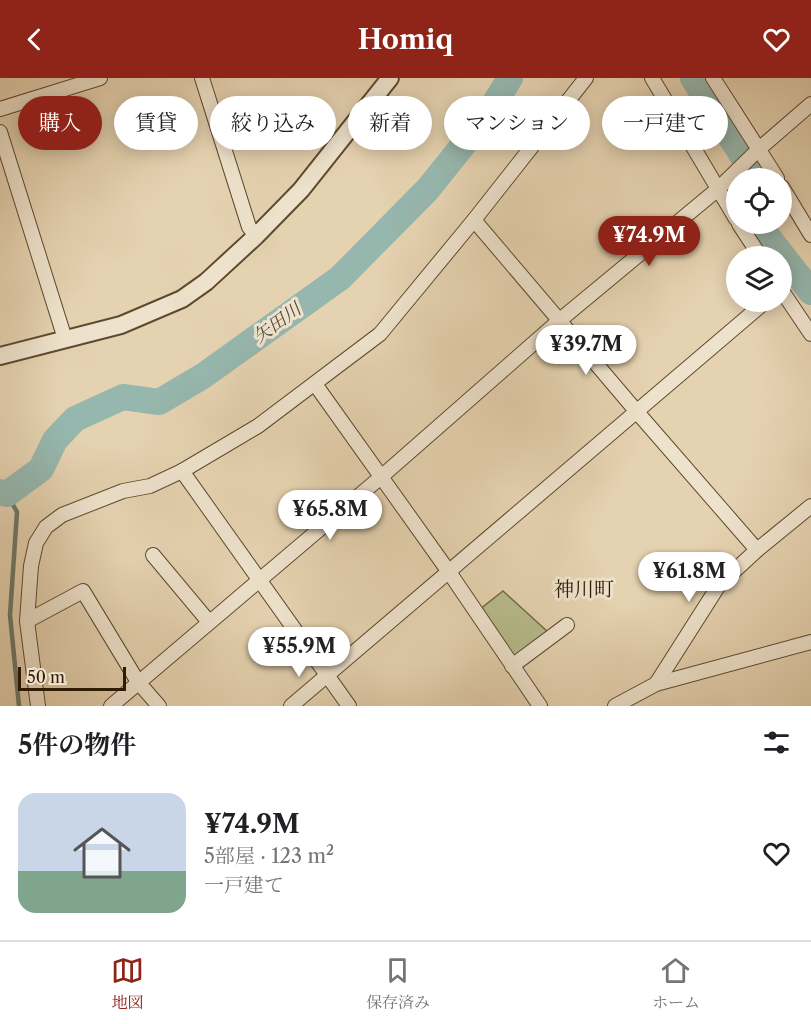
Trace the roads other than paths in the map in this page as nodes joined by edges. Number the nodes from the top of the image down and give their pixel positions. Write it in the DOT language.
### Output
graph roads {
  1 [pos="100,78"];
  2 [pos="202,78"];
  3 [pos="390,78"];
  4 [pos="586,78"];
  5 [pos="652,78"];
  6 [pos="713,78"];
  7 [pos="0,110"];
  8 [pos="808,111"];
  9 [pos="0,132"];
  10 [pos="755,153"];
  11 [pos="768,168"];
  12 [pos="718,189"];
  13 [pos="792,201"];
  14 [pos="726,202"];
  15 [pos="474,220"];
  16 [pos="809,225"];
  17 [pos="256,236"];
  18 [pos="792,306"];
  19 [pos="753,312"];
  20 [pos="560,320"];
  21 [pos="811,334"];
  22 [pos="65,339"];
  23 [pos="0,356"];
  24 [pos="315,384"];
  25 [pos="637,412"];
  26 [pos="182,471"];
  27 [pos="381,477"];
  28 [pos="811,506"];
  29 [pos="757,550"];
  30 [pos="153,555"];
  31 [pos="449,572"];
  32 [pos="258,581"];
  33 [pos="27,621"];
  34 [pos="209,622"];
  35 [pos="567,625"];
  36 [pos="811,642"];
  37 [pos="512,666"];
  38 [pos="327,673"];
  39 [pos="138,682"];
  40 [pos="656,684"];
  41 [pos="38,706"];
  42 [pos="111,706"];
  43 [pos="159,706"];
  44 [pos="291,706"];
  45 [pos="349,706"];
  46 [pos="540,706"];
  47 [pos="615,706"];
  1 -- 7 [label="street"];
  2 -- 17 [label="street"];
  3 -- 17 [label="street"];
  4 -- 15 [label="street"];
  5 -- 12 [label="street"];
  6 -- 10 [label="street"];
  8 -- 10 [label="street"];
  9 -- 22 [label="street"];
  10 -- 11 [label="street"];
  10 -- 12 [label="street"];
  12 -- 14 [label="street"];
  12 -- 20 [label="street"];
  13 -- 16 [label="street"];
  15 -- 20 [label="street"];
  15 -- 24 [label="street"];
  17 -- 22 [label="street"];
  18 -- 21 [label="street"];
  19 -- 25 [label="street"];
  20 -- 25 [label="street"];
  20 -- 27 [label="street"];
  22 -- 23 [label="street"];
  24 -- 26 [label="street"];
  24 -- 27 [label="street"];
  25 -- 29 [label="street"];
  25 -- 31 [label="street"];
  26 -- 32 [label="street"];
  26 -- 33 [label="street"];
  27 -- 31 [label="street"];
  27 -- 32 [label="street"];
  28 -- 29 [label="street"];
  29 -- 40 [label="street"];
  30 -- 34 [label="street"];
  31 -- 37 [label="street"];
  31 -- 38 [label="street"];
  32 -- 34 [label="street"];
  32 -- 38 [label="street"];
  33 -- 39 [label="street"];
  33 -- 41 [label="street"];
  34 -- 39 [label="street"];
  35 -- 37 [label="street"];
  36 -- 40 [label="street"];
  37 -- 46 [label="street"];
  38 -- 44 [label="street"];
  38 -- 45 [label="street"];
  39 -- 42 [label="street"];
  39 -- 43 [label="street"];
  40 -- 47 [label="street"];
}
